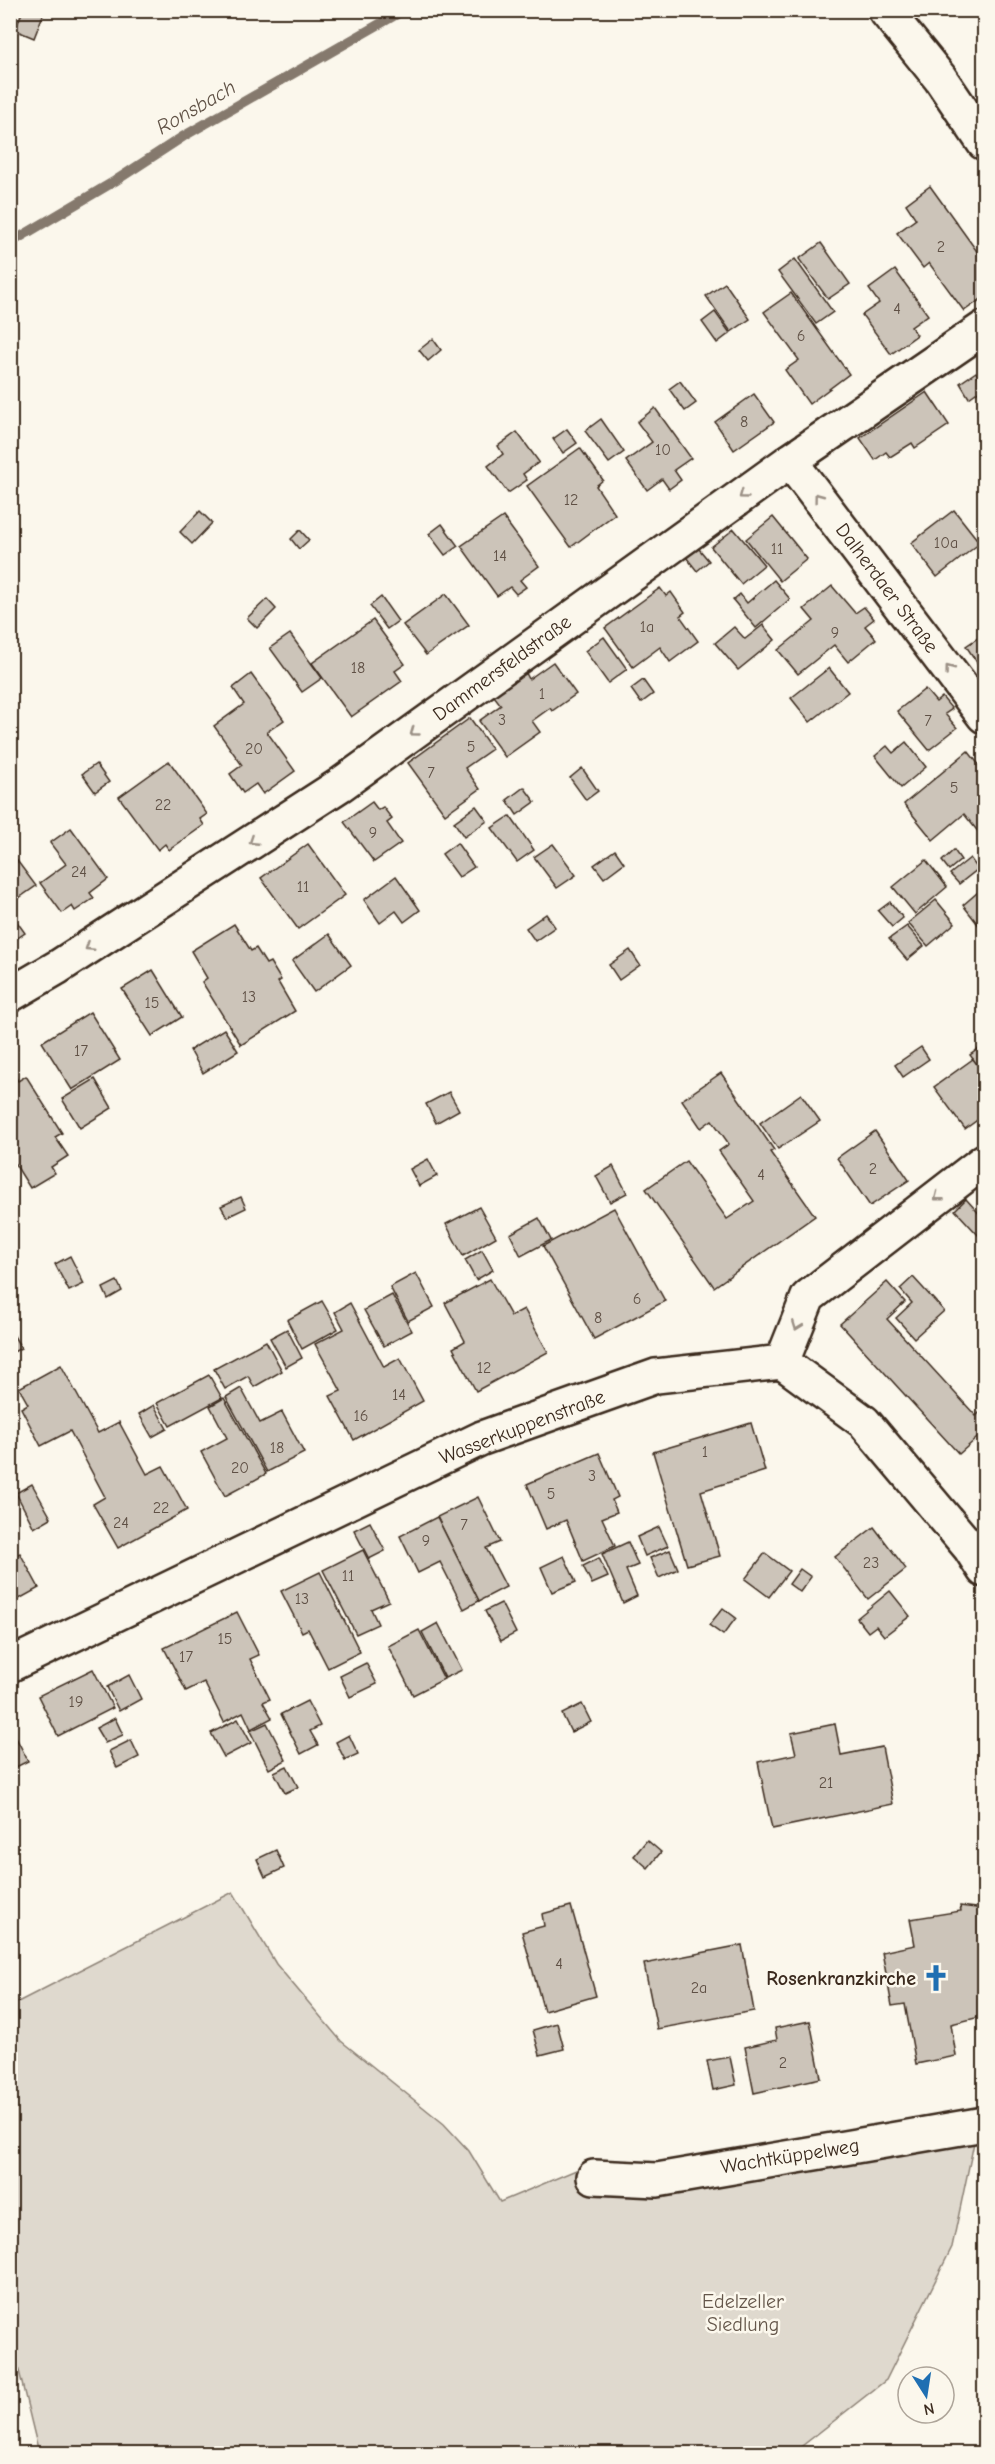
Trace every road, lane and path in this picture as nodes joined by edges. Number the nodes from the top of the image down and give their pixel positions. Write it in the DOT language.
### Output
graph roads {
  1 [pos="895,23"];
  2 [pos="984,143"];
  3 [pos="984,328"];
  4 [pos="790,461"];
  5 [pos="984,716"];
  6 [pos="10,995"];
  7 [pos="984,1161"];
  8 [pos="783,1362"];
  9 [pos="984,1570"];
  10 [pos="10,1665"];
  11 [pos="984,2124"];
  12 [pos="594,2177"];
  1 -- 2 [label="street"];
  3 -- 4 [label="street, Dammersfeldstraße"];
  5 -- 4 [label="street, Dalherdaer Straße, one-way"];
  4 -- 6 [label="street, Dammersfeldstraße, one-way"];
  7 -- 8 [label="street, one-way"];
  8 -- 9 [label="street"];
  8 -- 10 [label="street, Wasserkuppenstraße"];
  11 -- 12 [label="street, Wachtküppelweg"];
}
